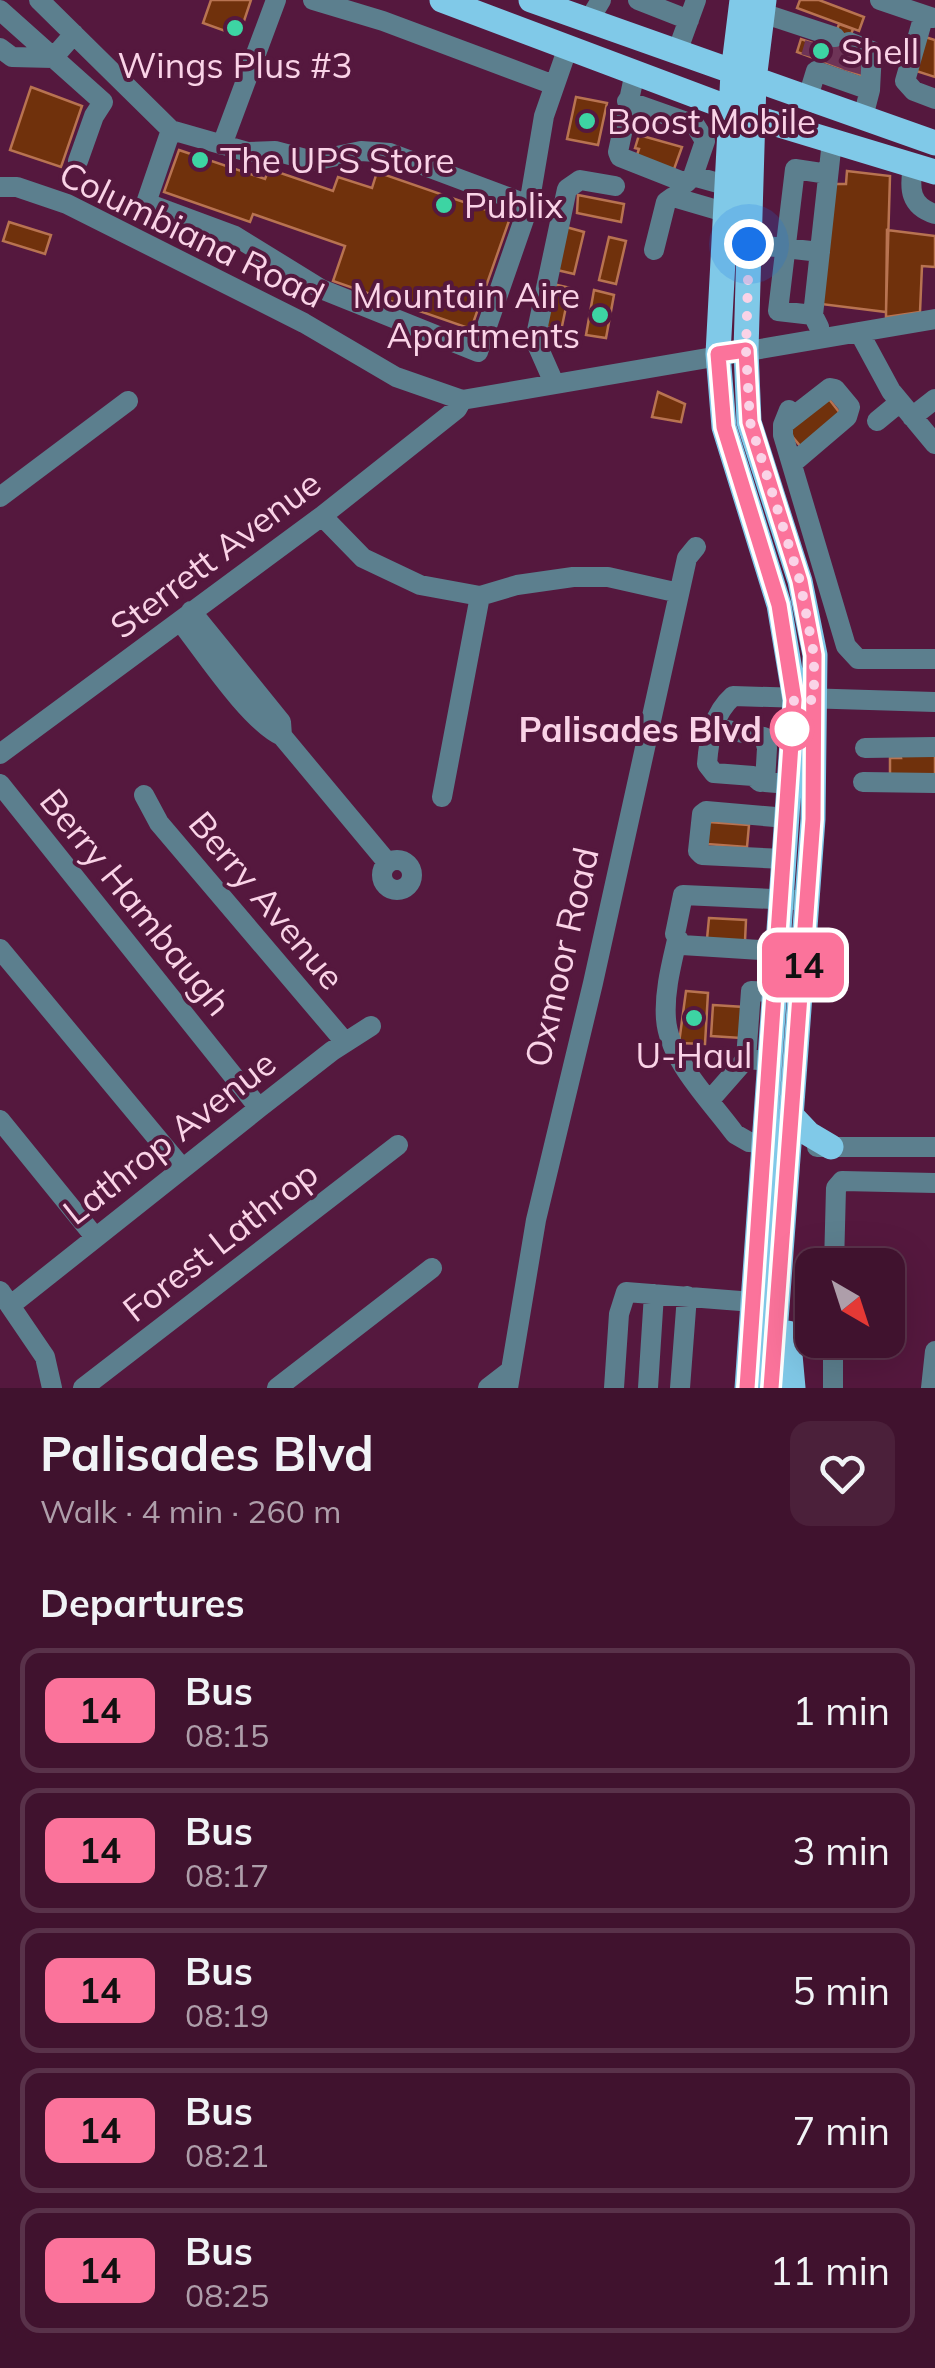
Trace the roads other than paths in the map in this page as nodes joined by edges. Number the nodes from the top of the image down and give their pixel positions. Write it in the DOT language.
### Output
graph roads {
  1 [pos="39,0"];
  2 [pos="276,0"];
  3 [pos="313,0"];
  4 [pos="531,0"];
  5 [pos="880,0"];
  6 [pos="457,2"];
  7 [pos="902,4"];
  8 [pos="353,5"];
  9 [pos="759,5"];
  10 [pos="667,6"];
  11 [pos="0,10"];
  12 [pos="595,10"];
  13 [pos="930,17"];
  14 [pos="74,34"];
  15 [pos="568,47"];
  16 [pos="0,48"];
  17 [pos="676,52"];
  18 [pos="833,56"];
  19 [pos="53,58"];
  20 [pos="634,72"];
  21 [pos="744,76"];
  22 [pos="554,86"];
  23 [pos="870,90"];
  24 [pos="808,97"];
  25 [pos="935,99"];
  26 [pos="626,101"];
  27 [pos="743,113"];
  28 [pos="863,117"];
  29 [pos="171,130"];
  30 [pos="832,141"];
  31 [pos="935,143"];
  32 [pos="222,144"];
  33 [pos="78,160"];
  34 [pos="924,169"];
  35 [pos="828,174"];
  36 [pos="693,176"];
  37 [pos="615,186"];
  38 [pos="0,187"];
  39 [pos="739,188"];
  40 [pos="529,205"];
  41 [pos="935,214"];
  42 [pos="742,225"];
  43 [pos="786,248"];
  44 [pos="654,250"];
  45 [pos="820,252"];
  46 [pos="813,315"];
  47 [pos="935,320"];
  48 [pos="859,332"];
  49 [pos="824,337"];
  50 [pos="746,350"];
  51 [pos="718,354"];
  52 [pos="554,383"];
  53 [pos="935,399"];
  54 [pos="462,400"];
  55 [pos="128,401"];
  56 [pos="906,409"];
  57 [pos="877,420"];
  58 [pos="935,444"];
  59 [pos="793,463"];
  60 [pos="0,498"];
  61 [pos="322,516"];
  62 [pos="696,547"];
  63 [pos="678,593"];
  64 [pos="480,596"];
  65 [pos="185,616"];
  66 [pos="935,659"];
  67 [pos="804,700"];
  68 [pos="935,702"];
  69 [pos="712,727"];
  70 [pos="935,747"];
  71 [pos="865,748"];
  72 [pos="0,754"];
  73 [pos="863,782"];
  74 [pos="771,783"];
  75 [pos="935,783"];
  76 [pos="0,784"];
  77 [pos="144,795"];
  78 [pos="442,797"];
  79 [pos="787,818"];
  80 [pos="784,859"];
  81 [pos="387,862"];
  82 [pos="808,899"];
  83 [pos="781,901"];
  84 [pos="677,940"];
  85 [pos="0,949"];
  86 [pos="777,950"];
  87 [pos="370,1026"];
  88 [pos="346,1042"];
  89 [pos="758,1060"];
  90 [pos="710,1100"];
  91 [pos="259,1108"];
  92 [pos="792,1116"];
  93 [pos="0,1120"];
  94 [pos="777,1144"];
  95 [pos="398,1146"];
  96 [pos="831,1147"];
  97 [pos="935,1147"];
  98 [pos="182,1168"];
  99 [pos="935,1184"];
  100 [pos="94,1236"];
  101 [pos="834,1248"];
  102 [pos="781,1265"];
  103 [pos="432,1268"];
  104 [pos="654,1294"];
  105 [pos="687,1296"];
  106 [pos="6,1298"];
  107 [pos="753,1302"];
  108 [pos="935,1350"];
  109 [pos="832,1358"];
  110 [pos="509,1380"];
  111 [pos="52,1388"];
  112 [pos="83,1388"];
  113 [pos="277,1388"];
  114 [pos="488,1388"];
  115 [pos="614,1388"];
  116 [pos="648,1388"];
  117 [pos="680,1388"];
  118 [pos="747,1388"];
  119 [pos="771,1388"];
  120 [pos="793,1388"];
  121 [pos="833,1388"];
  122 [pos="931,1388"];
  1 -- 14 [label="street"];
  2 -- 32 [label="street"];
  3 -- 8 [label="street"];
  4 -- 12 [label="main road"];
  5 -- 7 [label="street"];
  6 -- 15 [label="main road"];
  7 -- 13 [label="street"];
  8 -- 22 [label="street"];
  9 -- 18 [label="street"];
  9 -- 21 [label="main road"];
  10 -- 17 [label="street"];
  11 -- 19 [label="street"];
  12 -- 17 [label="main road"];
  13 -- 25 [label="street"];
  14 -- 19 [label="street"];
  14 -- 29 [label="street"];
  15 -- 20 [label="main road"];
  15 -- 22 [label="street"];
  16 -- 19 [label="street"];
  17 -- 21 [label="main road"];
  18 -- 23 [label="street"];
  18 -- 23 [label="street"];
  18 -- 24 [label="street"];
  19 -- 33 [label="street"];
  20 -- 26 [label="street"];
  20 -- 27 [label="main road"];
  21 -- 24 [label="main road"];
  21 -- 27 [label="main road"];
  22 -- 40 [label="street"];
  23 -- 28 [label="street"];
  24 -- 28 [label="main road"];
  26 -- 36 [label="street"];
  26 -- 36 [label="street"];
  27 -- 30 [label="main road"];
  27 -- 39 [label="main road"];
  28 -- 31 [label="main road"];
  29 -- 32 [label="street"];
  29 -- 40 [label="street"];
  30 -- 34 [label="main road"];
  30 -- 35 [label="street"];
  32 -- 40 [label="street"];
  34 -- 41 [label="street"];
  35 -- 43 [label="street"];
  35 -- 45 [label="street"];
  36 -- 39 [label="street"];
  37 -- 52 [label="street"];
  38 -- 54 [label="street, Columbiana Road"];
  39 -- 42 [label="main road"];
  42 -- 43 [label="street"];
  42 -- 44 [label="street"];
  42 -- 50 [label="main road"];
  42 -- 51 [label="main road"];
  43 -- 45 [label="street"];
  43 -- 46 [label="street"];
  45 -- 46 [label="street"];
  46 -- 49 [label="street"];
  47 -- 48 [label="street, Columbiana Road"];
  48 -- 49 [label="street, Columbiana Road"];
  48 -- 56 [label="street"];
  49 -- 50 [label="street, Columbiana Road"];
  50 -- 51 [label="street, Columbiana Road"];
  50 -- 67 [label="main road"];
  51 -- 52 [label="street, Columbiana Road"];
  51 -- 67 [label="main road"];
  52 -- 54 [label="street, Columbiana Road"];
  53 -- 56 [label="street"];
  54 -- 61 [label="street, Sterrett Avenue"];
  55 -- 60 [label="street"];
  56 -- 57 [label="street"];
  56 -- 58 [label="street"];
  59 -- 59 [label="street"];
  59 -- 66 [label="street"];
  61 -- 64 [label="street"];
  61 -- 65 [label="street, Sterrett Avenue"];
  62 -- 63 [label="street, Oxmoor Road"];
  63 -- 64 [label="street"];
  63 -- 110 [label="street, Oxmoor Road"];
  64 -- 78 [label="street"];
  65 -- 72 [label="street, Sterrett Avenue"];
  65 -- 81 [label="street"];
  67 -- 68 [label="street"];
  67 -- 69 [label="street"];
  67 -- 74 [label="main road"];
  67 -- 82 [label="main road"];
  69 -- 74 [label="street"];
  69 -- 74 [label="street"];
  70 -- 71 [label="street"];
  73 -- 75 [label="street"];
  74 -- 79 [label="main road"];
  76 -- 91 [label="street, Berry Hambaugh"];
  77 -- 88 [label="street, Berry Avenue"];
  79 -- 80 [label="main road"];
  79 -- 80 [label="street"];
  80 -- 83 [label="main road"];
  82 -- 83 [label="street"];
  82 -- 92 [label="main road"];
  83 -- 84 [label="street"];
  83 -- 86 [label="main road"];
  84 -- 86 [label="street"];
  84 -- 90 [label="street"];
  85 -- 98 [label="street"];
  86 -- 89 [label="main road"];
  87 -- 88 [label="street, Lathrop Avenue"];
  88 -- 91 [label="street, Lathrop Avenue"];
  89 -- 90 [label="street"];
  89 -- 94 [label="main road"];
  90 -- 94 [label="street"];
  91 -- 98 [label="street, Lathrop Avenue"];
  92 -- 94 [label="main road"];
  92 -- 96 [label="main road"];
  93 -- 100 [label="street"];
  94 -- 96 [label="street"];
  94 -- 102 [label="main road"];
  94 -- 107 [label="main road"];
  95 -- 112 [label="street, Forest Lathrop"];
  96 -- 97 [label="street"];
  98 -- 100 [label="street, Lathrop Avenue"];
  99 -- 101 [label="street"];
  100 -- 106 [label="street, Lathrop Avenue"];
  102 -- 119 [label="main road"];
  102 -- 120 [label="main road"];
  103 -- 113 [label="street"];
  104 -- 105 [label="street"];
  104 -- 115 [label="street"];
  104 -- 116 [label="street"];
  105 -- 107 [label="street"];
  105 -- 117 [label="street"];
  106 -- 111 [label="street"];
  107 -- 118 [label="main road"];
  108 -- 122 [label="street"];
  109 -- 121 [label="street"];
  110 -- 114 [label="street"];
}
